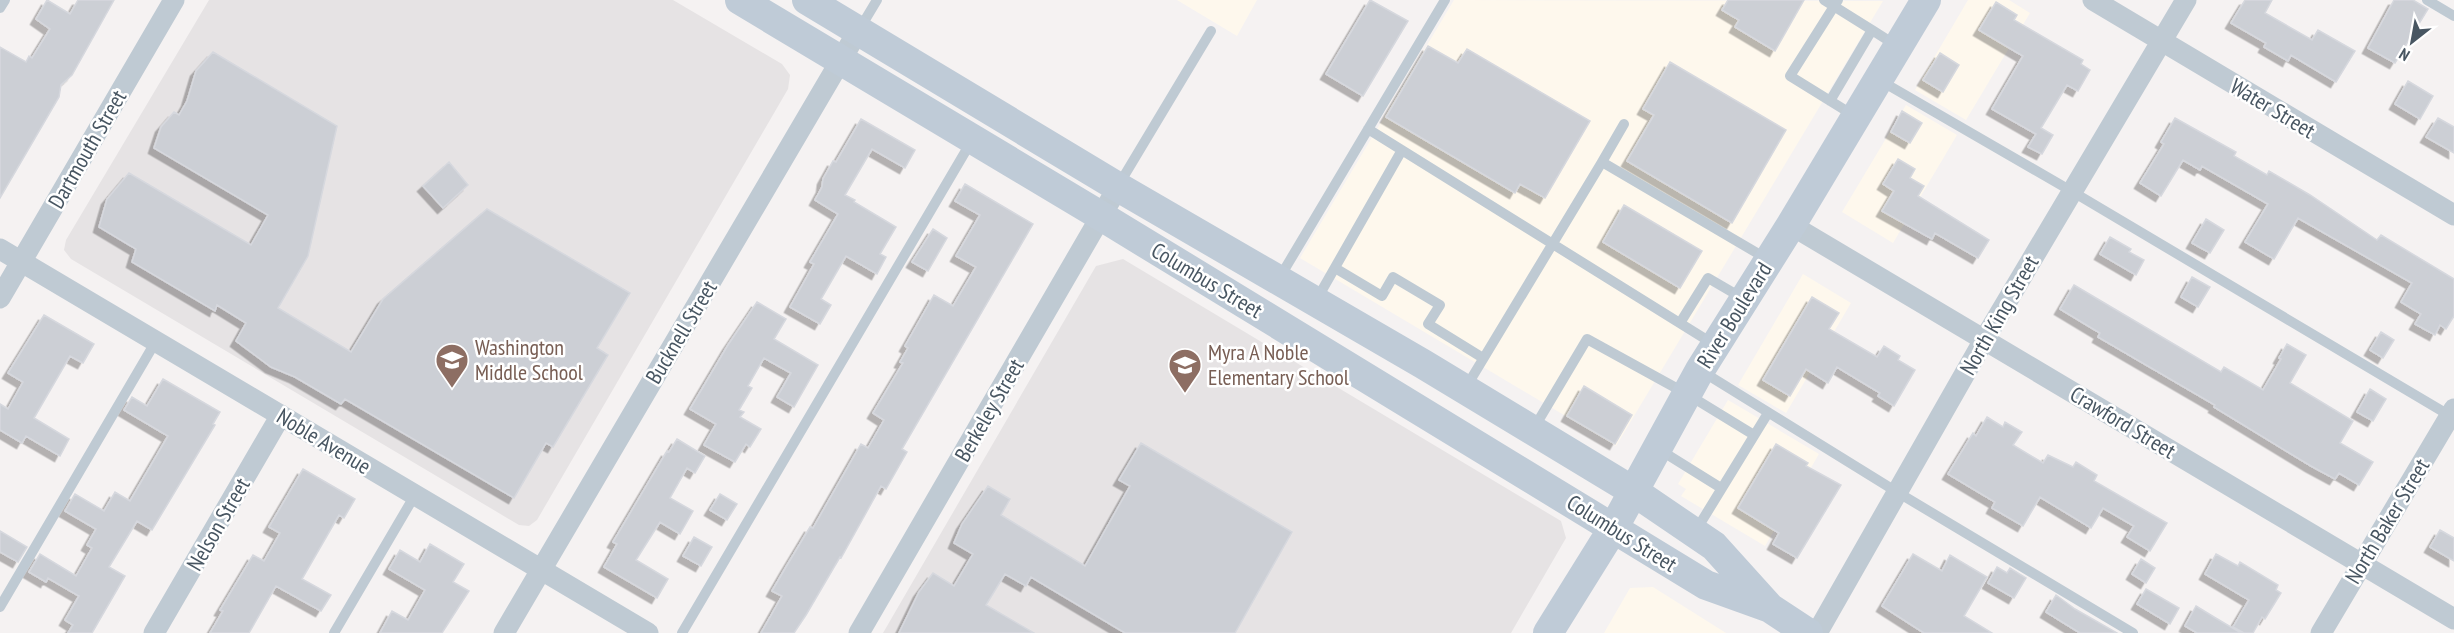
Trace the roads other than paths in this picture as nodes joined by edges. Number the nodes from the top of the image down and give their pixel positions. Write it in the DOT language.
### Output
graph roads {
  1 [pos="5,0"];
  2 [pos="174,0"];
  3 [pos="740,0"];
  4 [pos="807,0"];
  5 [pos="877,0"];
  6 [pos="1445,0"];
  7 [pos="1824,0"];
  8 [pos="1926,0"];
  9 [pos="2093,0"];
  10 [pos="2186,0"];
  11 [pos="2427,0"];
  12 [pos="1836,3"];
  13 [pos="0,8"];
  14 [pos="2454,16"];
  15 [pos="1872,30"];
  16 [pos="858,31"];
  17 [pos="1211,31"];
  18 [pos="2162,41"];
  19 [pos="1898,46"];
  20 [pos="842,61"];
  21 [pos="1878,79"];
  22 [pos="1830,101"];
  23 [pos="1856,117"];
  24 [pos="1624,124"];
  25 [pos="1368,129"];
  26 [pos="973,139"];
  27 [pos="1402,150"];
  28 [pos="1602,162"];
  29 [pos="1118,187"];
  30 [pos="2073,192"];
  31 [pos="2454,215"];
  32 [pos="1101,216"];
  33 [pos="1791,225"];
  34 [pos="1551,244"];
  35 [pos="0,249"];
  36 [pos="1769,260"];
  37 [pos="21,261"];
  38 [pos="1335,268"];
  39 [pos="1278,280"];
  40 [pos="0,298"];
  41 [pos="1744,299"];
  42 [pos="1315,302"];
  43 [pos="1680,323"];
  44 [pos="1984,340"];
  45 [pos="156,341"];
  46 [pos="1484,357"];
  47 [pos="1701,370"];
  48 [pos="1465,389"];
  49 [pos="1767,413"];
  50 [pos="2453,414"];
  51 [pos="281,416"];
  52 [pos="1533,431"];
  53 [pos="1754,435"];
  54 [pos="1657,448"];
  55 [pos="1720,488"];
  56 [pos="1633,491"];
  57 [pos="1898,492"];
  58 [pos="415,495"];
  59 [pos="1614,527"];
  60 [pos="1695,533"];
  61 [pos="2361,564"];
  62 [pos="540,570"];
  63 [pos="0,607"];
  64 [pos="1770,608"];
  65 [pos="2454,620"];
  66 [pos="154,633"];
  67 [pos="334,633"];
  68 [pos="504,633"];
  69 [pos="648,633"];
  70 [pos="682,633"];
  71 [pos="859,633"];
  72 [pos="1548,633"];
  73 [pos="1808,633"];
  74 [pos="1817,633"];
  75 [pos="2133,633"];
  76 [pos="2321,633"];
  1 -- 13 [label="lane"];
  2 -- 37 [label="street, Dartmouth Street"];
  3 -- 20 [label="main road, Columbus Street"];
  4 -- 16 [label="main road, Columbus Street"];
  5 -- 16 [label="lane"];
  6 -- 25 [label="lane"];
  7 -- 12 [label="lane"];
  8 -- 19 [label="main road, River Boulevard"];
  9 -- 18 [label="street, Water Street"];
  10 -- 18 [label="street, North King Street"];
  11 -- 14 [label="lane"];
  12 -- 15 [label="lane"];
  12 -- 22 [label="lane"];
  15 -- 19 [label="lane"];
  15 -- 22 [label="lane"];
  16 -- 20 [label="street, Bucknell Street"];
  16 -- 29 [label="main road, Columbus Street"];
  17 -- 29 [label="lane"];
  18 -- 30 [label="street, North King Street"];
  18 -- 31 [label="street, Water Street"];
  19 -- 21 [label="main road, River Boulevard"];
  20 -- 26 [label="main road, Columbus Street"];
  20 -- 62 [label="street, Bucknell Street"];
  21 -- 23 [label="main road, River Boulevard"];
  21 -- 30 [label="lane"];
  22 -- 23 [label="lane"];
  23 -- 33 [label="main road, River Boulevard"];
  24 -- 28 [label="lane"];
  25 -- 27 [label="lane"];
  25 -- 39 [label="lane"];
  26 -- 32 [label="main road, Columbus Street"];
  26 -- 70 [label="lane"];
  27 -- 34 [label="lane"];
  27 -- 38 [label="lane"];
  28 -- 34 [label="lane"];
  28 -- 36 [label="lane"];
  29 -- 32 [label="street, Berkeley Street"];
  29 -- 39 [label="main road, Columbus Street"];
  30 -- 44 [label="street, North King Street"];
  30 -- 50 [label="lane"];
  32 -- 59 [label="main road, Columbus Street"];
  32 -- 71 [label="street, Berkeley Street"];
  33 -- 36 [label="main road, River Boulevard"];
  33 -- 44 [label="street, Crawford Street"];
  34 -- 43 [label="lane"];
  34 -- 46 [label="lane"];
  35 -- 37 [label="street, Noble Avenue"];
  36 -- 41 [label="main road, River Boulevard"];
  37 -- 40 [label="street, Dartmouth Street"];
  37 -- 45 [label="street, Noble Avenue"];
  38 -- 42 [label="lane"];
  38 -- 46 [label="lane"];
  39 -- 42 [label="main road, Columbus Street"];
  41 -- 43 [label="lane"];
  41 -- 47 [label="main road, River Boulevard"];
  42 -- 48 [label="main road, Columbus Street"];
  43 -- 47 [label="lane"];
  44 -- 57 [label="street, North King Street"];
  44 -- 61 [label="street, Crawford Street"];
  45 -- 51 [label="street, Noble Avenue"];
  45 -- 63 [label="lane"];
  46 -- 48 [label="lane"];
  47 -- 49 [label="lane"];
  47 -- 52 [label="lane"];
  47 -- 53 [label="lane"];
  47 -- 54 [label="main road, River Boulevard"];
  48 -- 52 [label="main road, Columbus Street"];
  49 -- 53 [label="lane"];
  49 -- 57 [label="lane"];
  50 -- 61 [label="street, North Baker Street"];
  51 -- 58 [label="street, Noble Avenue"];
  51 -- 66 [label="street, Nelson Street"];
  52 -- 56 [label="main road, Columbus Street"];
  53 -- 55 [label="lane"];
  54 -- 55 [label="lane"];
  54 -- 56 [label="main road, River Boulevard"];
  55 -- 60 [label="lane"];
  56 -- 59 [label="main road, River Boulevard"];
  56 -- 60 [label="main road, Columbus Street"];
  57 -- 74 [label="street, North King Street"];
  57 -- 75 [label="lane"];
  58 -- 62 [label="street, Noble Avenue"];
  58 -- 67 [label="lane"];
  59 -- 64 [label="main road, Columbus Street"];
  59 -- 72 [label="main road, River Boulevard"];
  60 -- 64 [label="main road, Columbus Street"];
  61 -- 65 [label="street, Crawford Street"];
  61 -- 76 [label="street, North Baker Street"];
  62 -- 68 [label="street, Bucknell Street"];
  62 -- 69 [label="street, Noble Avenue"];
  64 -- 73 [label="main road, Columbus Street"];
}
